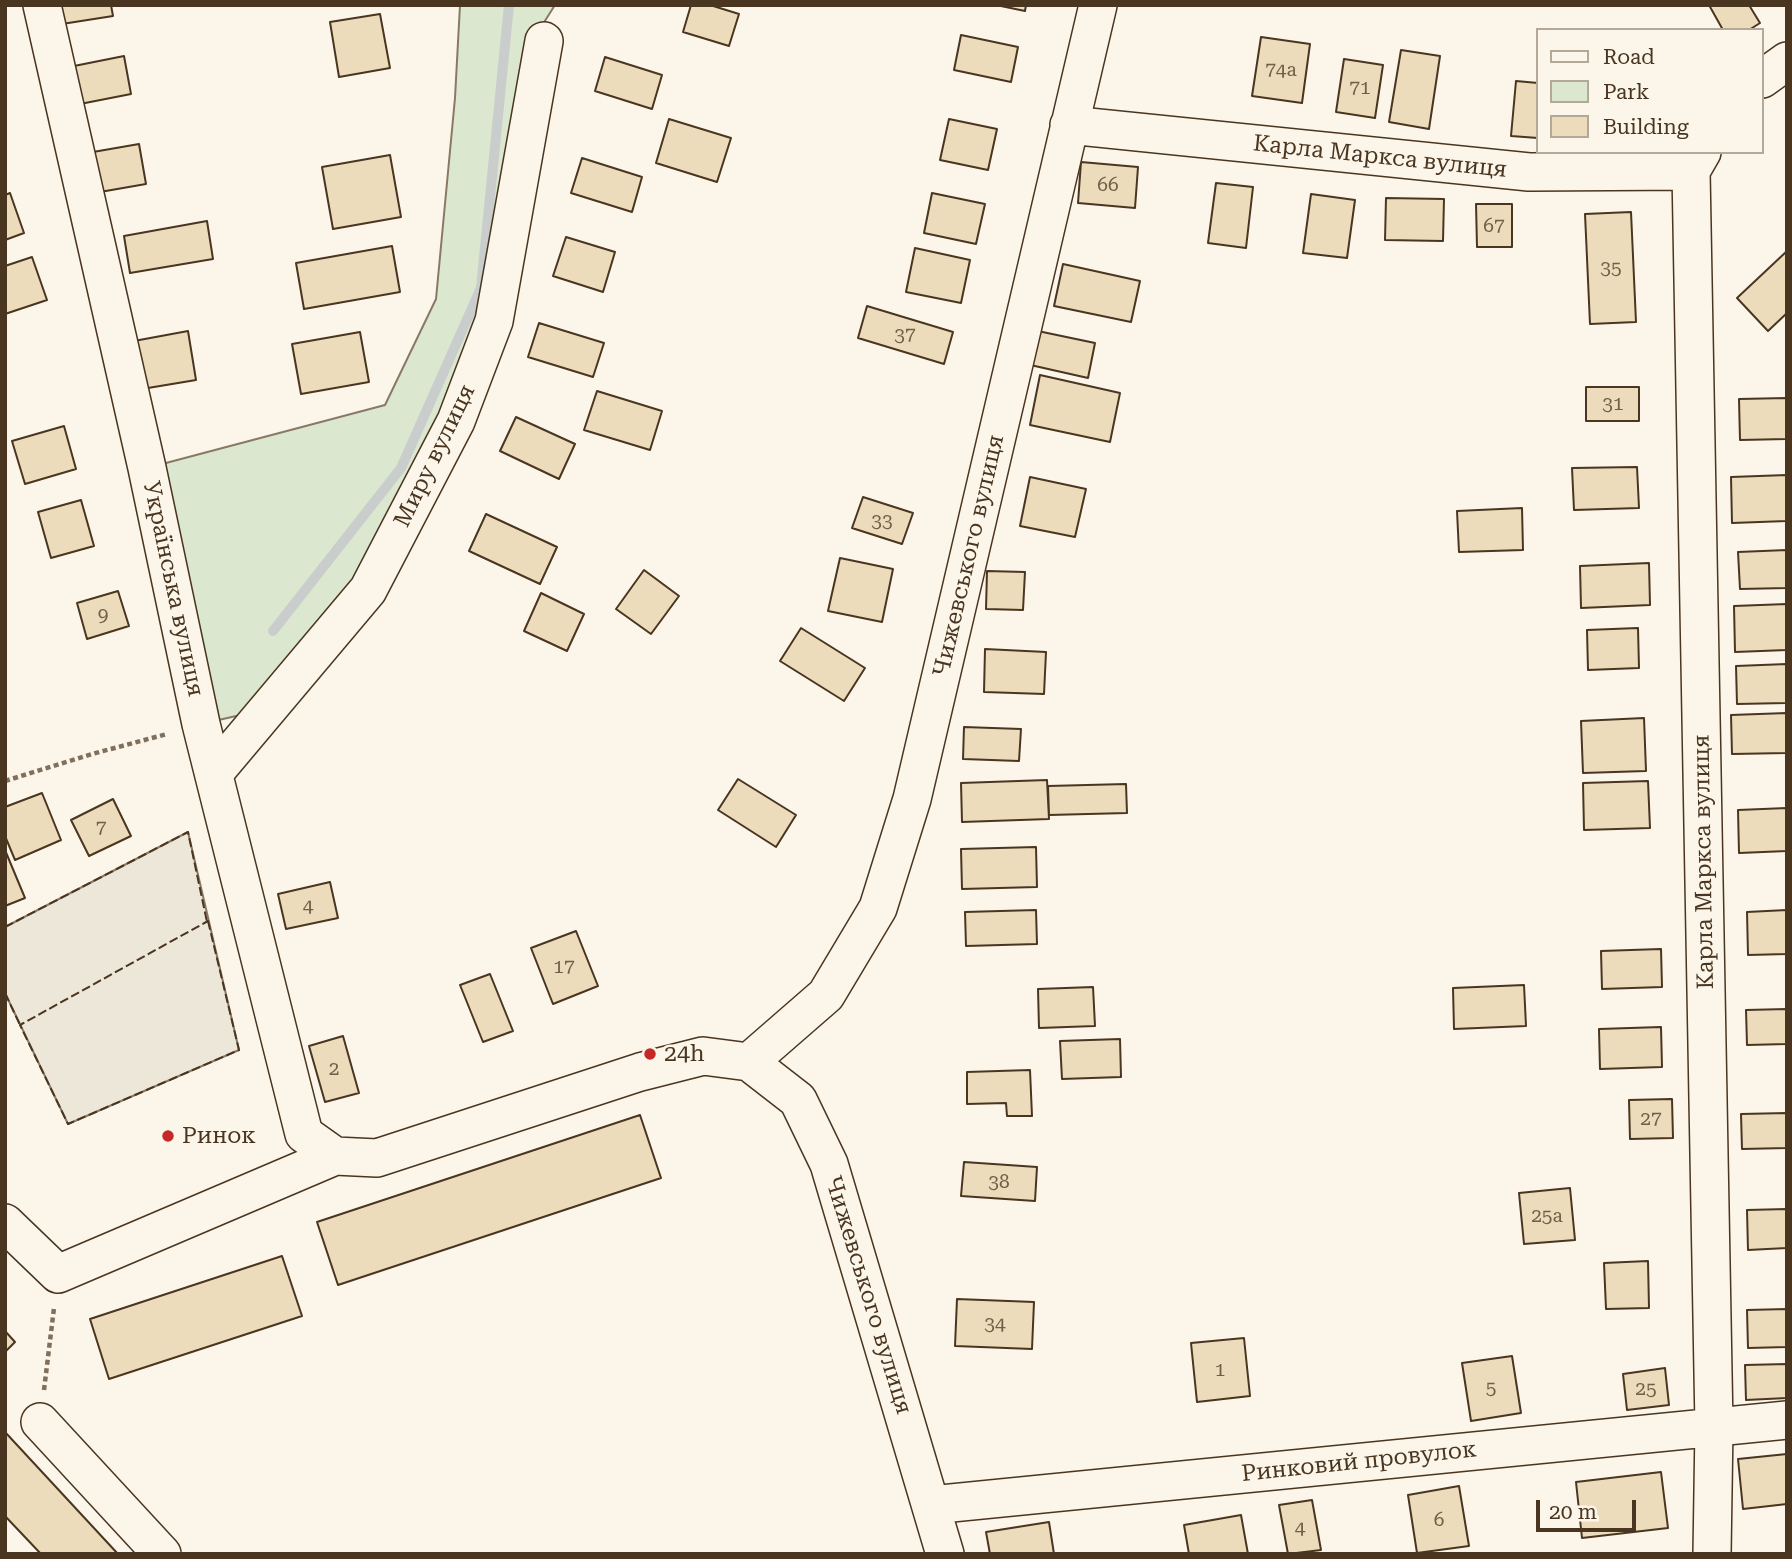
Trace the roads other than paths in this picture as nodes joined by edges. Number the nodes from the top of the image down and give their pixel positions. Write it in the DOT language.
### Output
graph roads {
  1 [pos="42,5"];
  2 [pos="1098,5"];
  3 [pos="544,41"];
  4 [pos="1787,61"];
  5 [pos="1764,78"];
  6 [pos="1069,125"];
  7 [pos="1696,161"];
  8 [pos="214,773"];
  9 [pos="749,1062"];
  10 [pos="335,1156"];
  11 [pos="5,1223"];
  12 [pos="1787,1420"];
  13 [pos="40,1422"];
  14 [pos="1714,1427"];
  15 [pos="931,1505"];
  16 [pos="162,1554"];
  17 [pos="945,1554"];
  18 [pos="1712,1554"];
  1 -- 8 [label="street, Українська вулиця"];
  2 -- 6 [label="street, Чижевського вулиця"];
  3 -- 8 [label="street, Миру вулиця"];
  4 -- 5 [label="street"];
  6 -- 7 [label="street, Карла Маркса вулиця"];
  6 -- 9 [label="street, Чижевського вулиця"];
  7 -- 14 [label="street, Карла Маркса вулиця"];
  8 -- 10 [label="street, Українська вулиця"];
  9 -- 10 [label="street"];
  9 -- 15 [label="street, Чижевського вулиця"];
  10 -- 11 [label="street"];
  12 -- 14 [label="street, Ринковий провулок"];
  13 -- 16 [label="street"];
  14 -- 15 [label="street, Ринковий провулок"];
  14 -- 18 [label="street, Карла Маркса вулиця"];
  15 -- 17 [label="street, Чижевського вулиця"];
}
